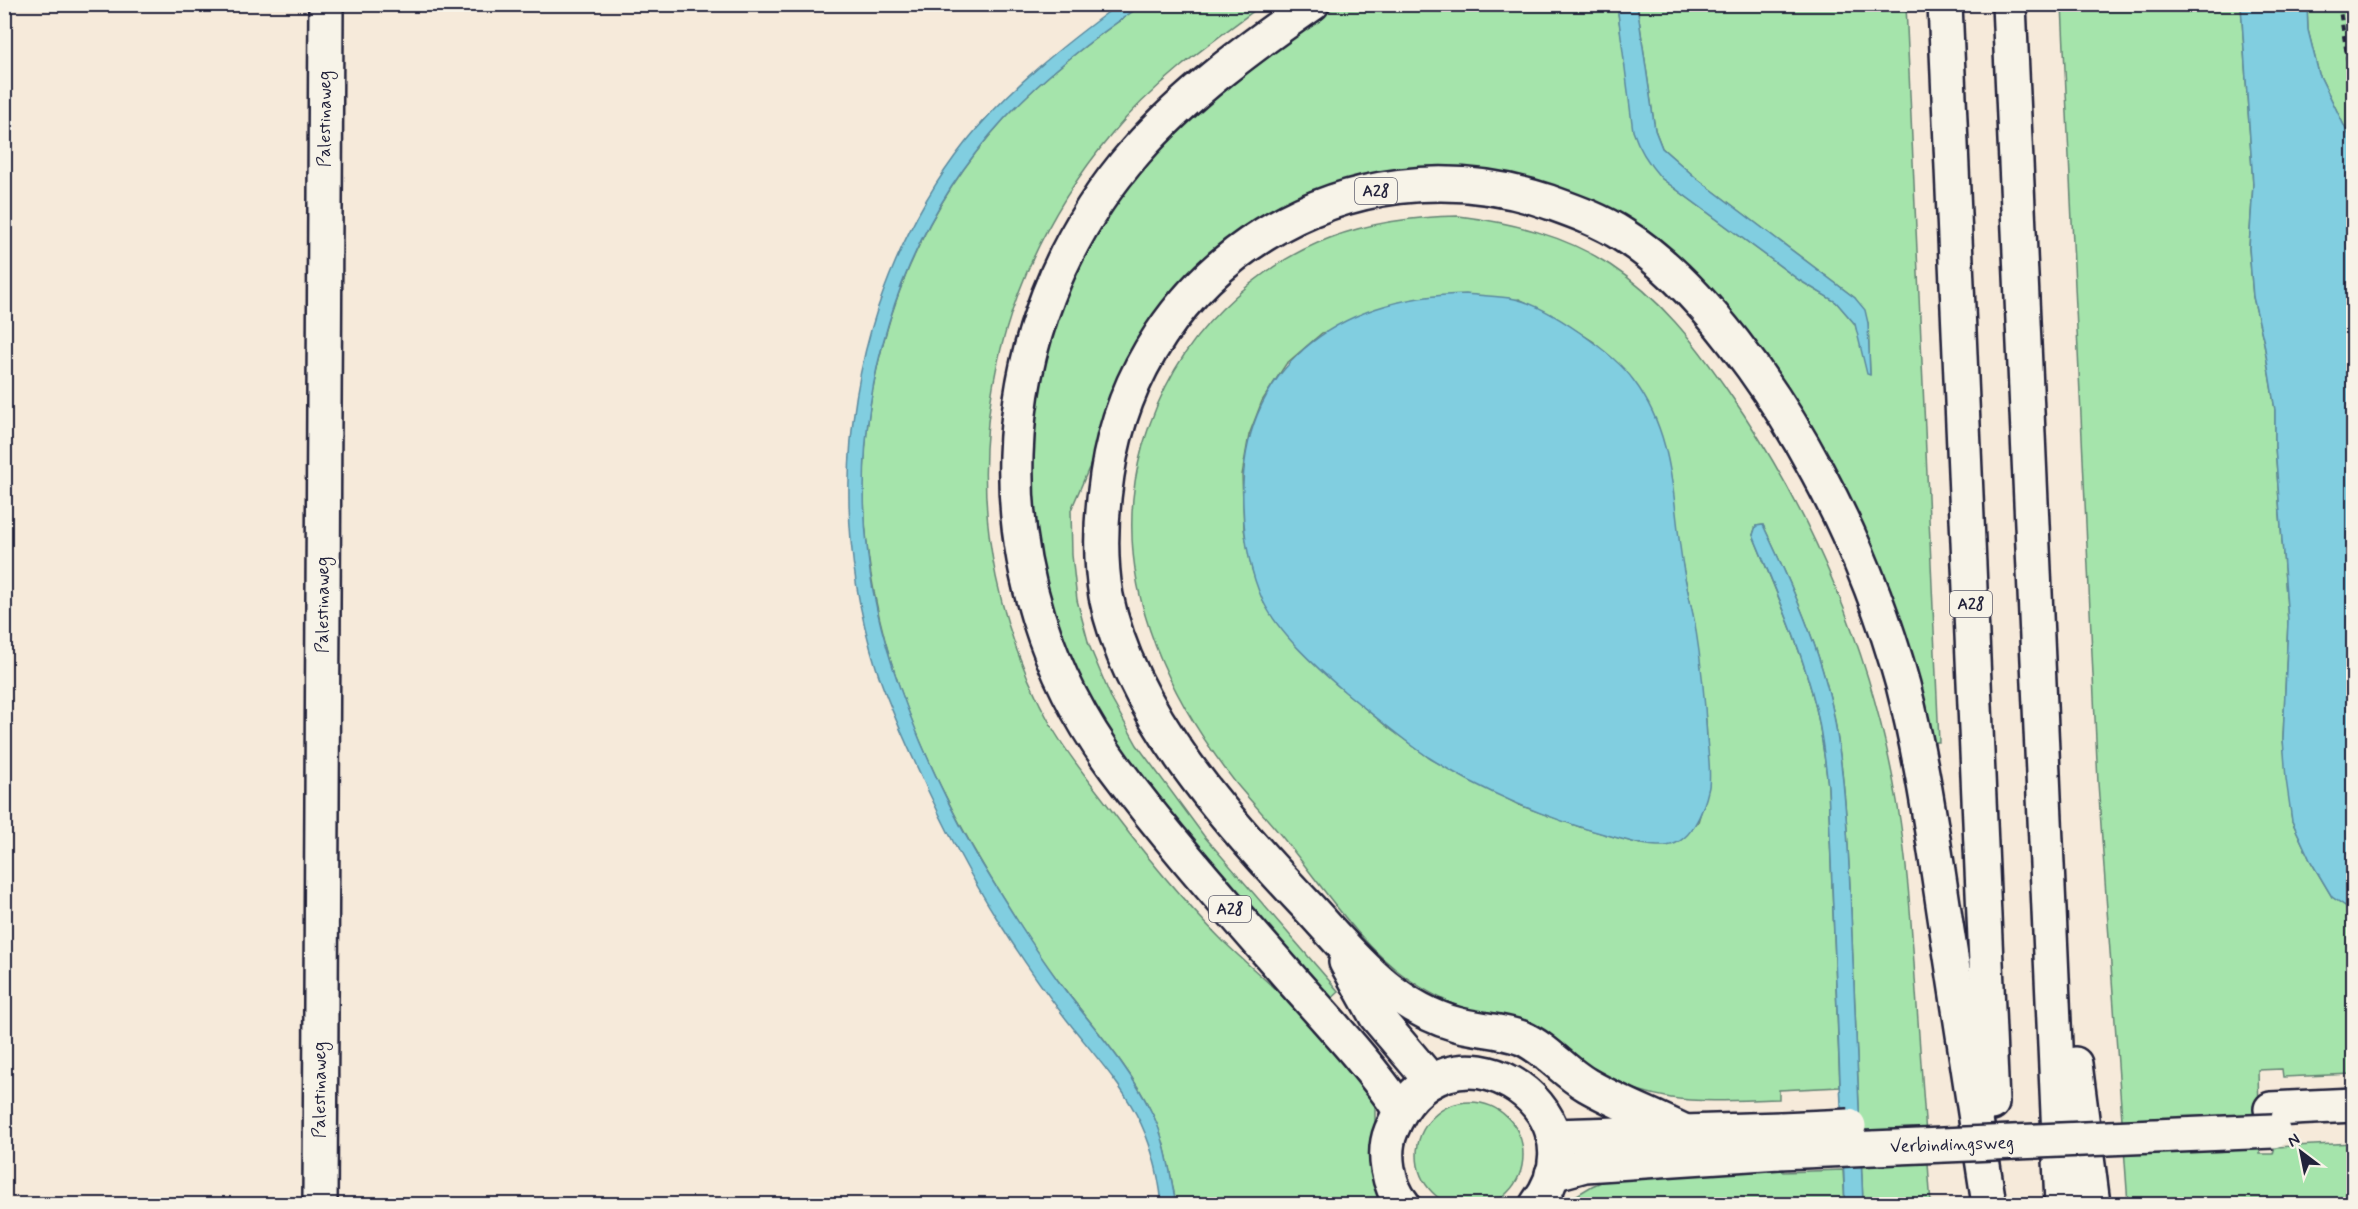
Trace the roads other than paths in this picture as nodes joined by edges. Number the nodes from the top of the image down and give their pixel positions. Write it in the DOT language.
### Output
graph roads {
  1 [pos="326,4"];
  2 [pos="1312,4"];
  3 [pos="1945,4"];
  4 [pos="2009,4"];
  5 [pos="2046,845"];
  6 [pos="1326,927"];
  7 [pos="1431,1081"];
  8 [pos="2354,1106"];
  9 [pos="1400,1110"];
  10 [pos="2272,1120"];
  11 [pos="2354,1127"];
  12 [pos="1685,1132"];
  13 [pos="1552,1136"];
  14 [pos="1780,1141"];
  15 [pos="1552,1174"];
  16 [pos="320,1204"];
  17 [pos="1403,1204"];
  18 [pos="1537,1204"];
  19 [pos="1989,1204"];
  20 [pos="1996,1204"];
  21 [pos="2061,1204"];
  22 [pos="2093,1204"];
  1 -- 16 [label="main road, Palestinaweg"];
  2 -- 9 [label="main road, A28"];
  3 -- 20 [label="main road, A28"];
  4 -- 5 [label="main road"];
  5 -- 21 [label="main road"];
  5 -- 22 [label="main road"];
  6 -- 7 [label="main road, A28"];
  6 -- 12 [label="main road, A28"];
  6 -- 19 [label="main road, A28"];
  7 -- 9 [label="main road"];
  7 -- 13 [label="main road"];
  8 -- 10 [label="main road, Verbindingsweg"];
  9 -- 17 [label="main road"];
  10 -- 11 [label="main road, Verbindingsweg"];
  10 -- 14 [label="main road, Verbindingsweg, bridge"];
  12 -- 13 [label="main road, Verbindingsweg"];
  12 -- 14 [label="main road, Verbindingsweg"];
  13 -- 15 [label="main road"];
  14 -- 15 [label="main road, Verbindingsweg"];
  15 -- 18 [label="main road"];
}
